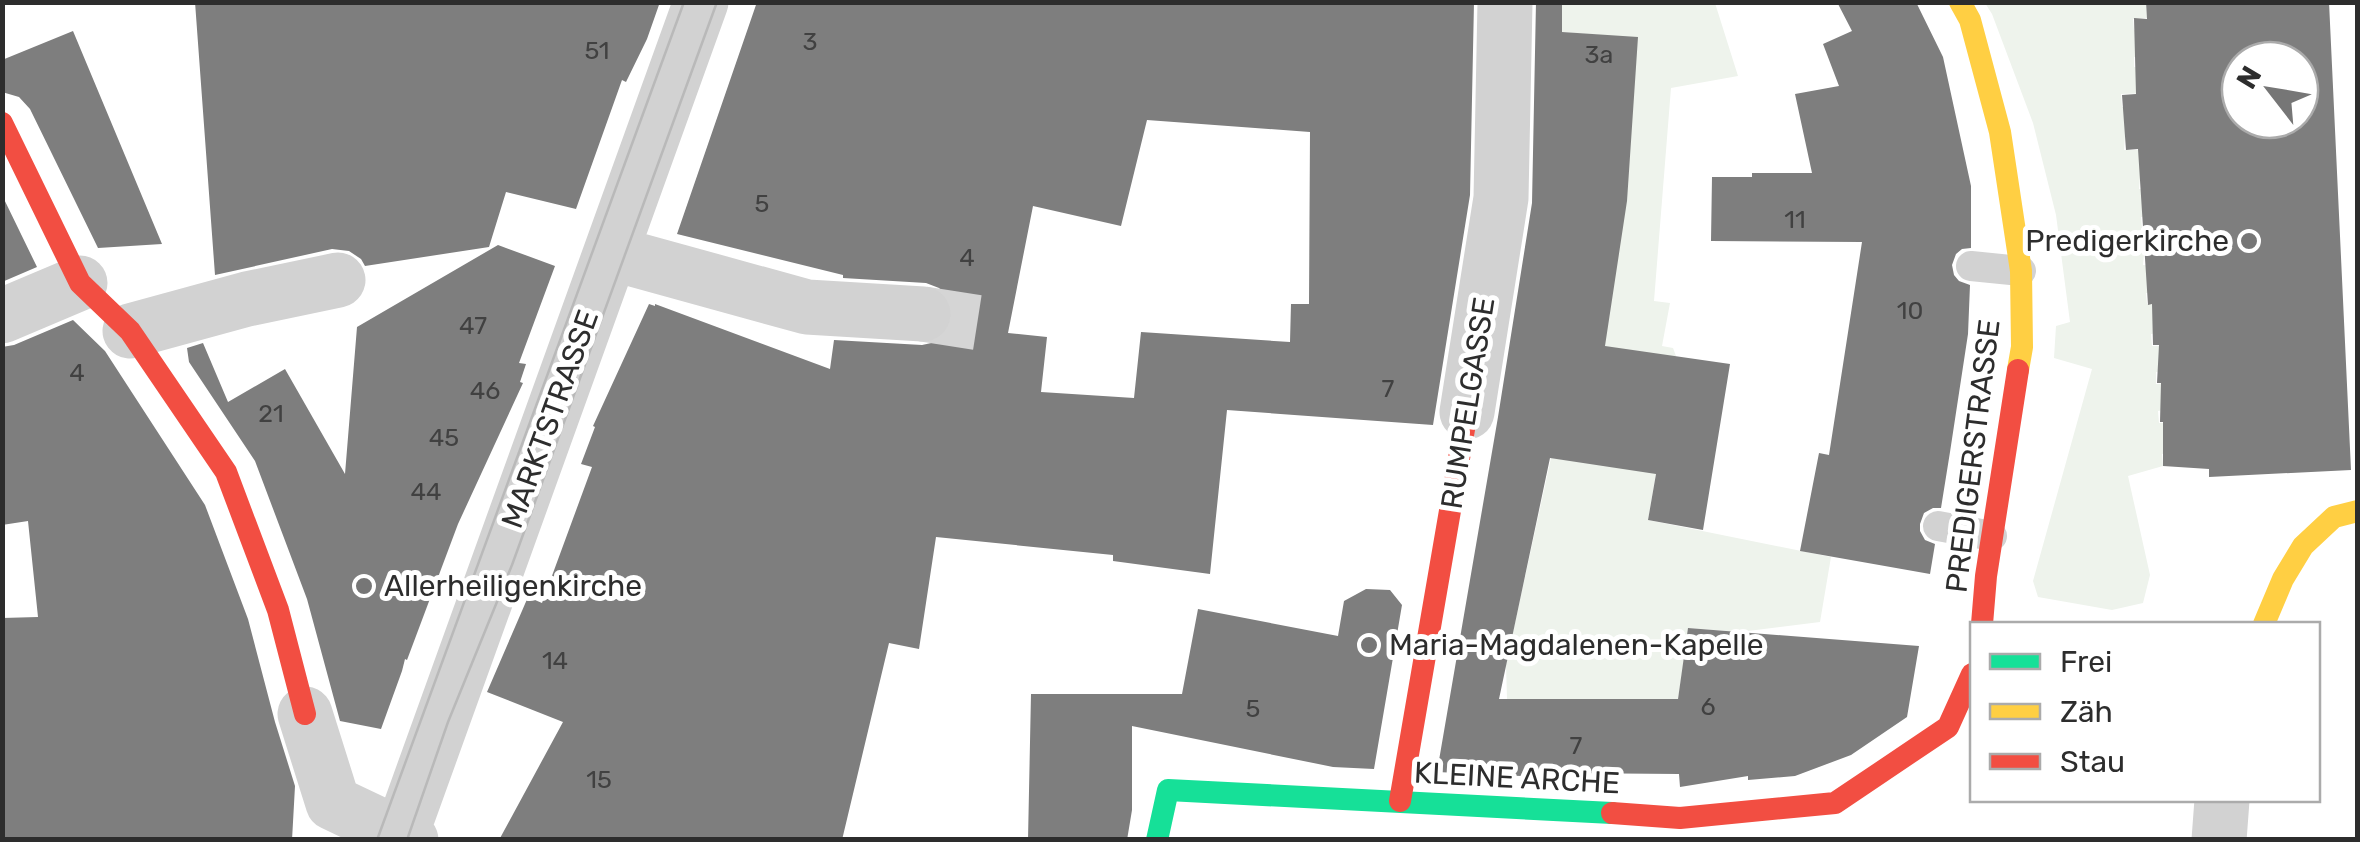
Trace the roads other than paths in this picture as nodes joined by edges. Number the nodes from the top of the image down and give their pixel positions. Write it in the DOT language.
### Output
graph roads {
  1 [pos="702,2"];
  2 [pos="1505,2"];
  3 [pos="1960,2"];
  4 [pos="2,124"];
  5 [pos="618,256"];
  6 [pos="1971,266"];
  7 [pos="2021,270"];
  8 [pos="338,280"];
  9 [pos="80,283"];
  10 [pos="924,314"];
  11 [pos="2,316"];
  12 [pos="130,331"];
  13 [pos="1467,412"];
  14 [pos="2358,511"];
  15 [pos="1938,526"];
  16 [pos="1992,536"];
  17 [pos="1982,622"];
  18 [pos="2265,622"];
  19 [pos="1970,678"];
  20 [pos="304,714"];
  21 [pos="1400,801"];
  22 [pos="2222,802"];
  23 [pos="403,838"];
  24 [pos="1156,840"];
  25 [pos="2219,840"];
  1 -- 5 [label="street, MARKTSTRASSE"];
  2 -- 13 [label="street, RUMPELGASSE"];
  3 -- 7 [label="street, PREDIGERSTRASSE"];
  4 -- 9 [label="street"];
  5 -- 10 [label="street"];
  5 -- 23 [label="street, MARKTSTRASSE"];
  6 -- 7 [label="lane"];
  7 -- 16 [label="street, PREDIGERSTRASSE"];
  8 -- 12 [label="street"];
  9 -- 11 [label="street"];
  9 -- 12 [label="street"];
  12 -- 20 [label="street"];
  13 -- 21 [label="street, RUMPELGASSE"];
  14 -- 18 [label="street"];
  15 -- 16 [label="lane"];
  16 -- 17 [label="street, PREDIGERSTRASSE"];
  19 -- 21 [label="street, KLEINE ARCHE"];
  20 -- 23 [label="street, MARKTSTRASSE"];
  21 -- 24 [label="street, KLEINE ARCHE"];
  22 -- 25 [label="street"];
}
